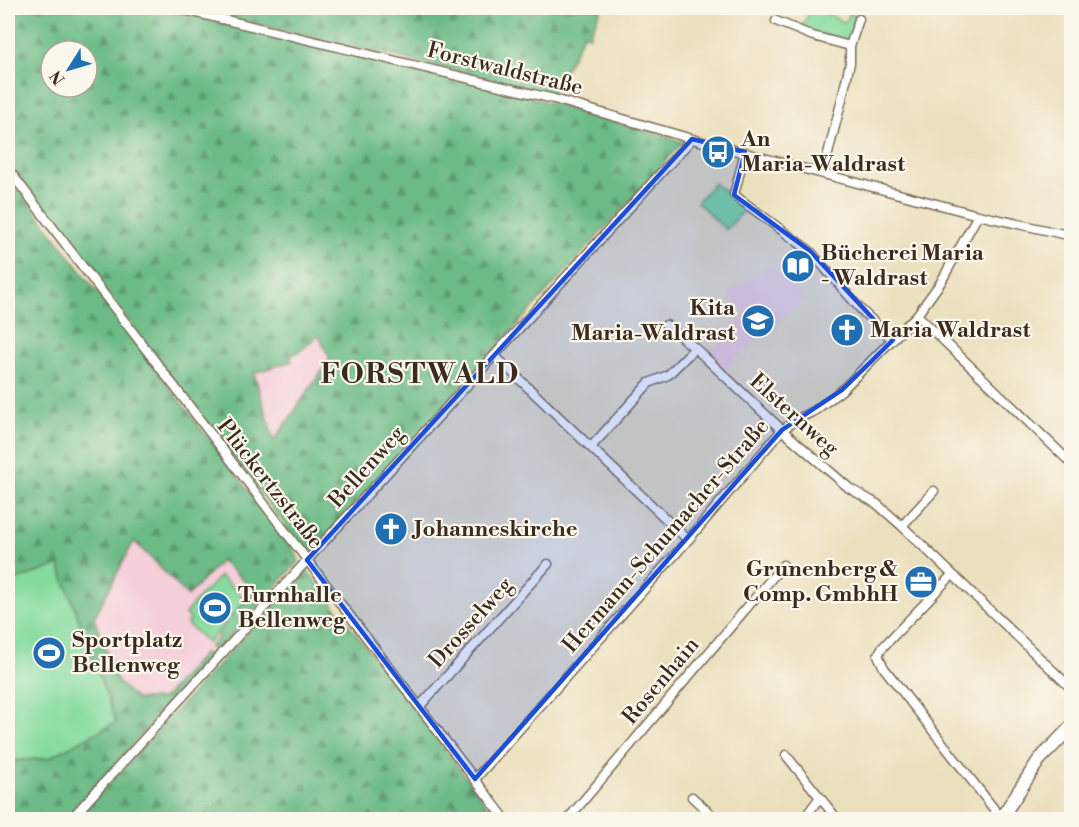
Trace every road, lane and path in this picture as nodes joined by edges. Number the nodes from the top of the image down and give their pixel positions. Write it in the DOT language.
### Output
graph roads {
  1 [pos="176,8"];
  2 [pos="859,19"];
  3 [pos="776,21"];
  4 [pos="850,46"];
  5 [pos="692,139"];
  6 [pos="745,152"];
  7 [pos="8,169"];
  8 [pos="823,173"];
  9 [pos="978,215"];
  10 [pos="1071,236"];
  11 [pos="917,315"];
  12 [pos="666,325"];
  13 [pos="893,340"];
  14 [pos="695,348"];
  15 [pos="495,356"];
  16 [pos="782,430"];
  17 [pos="591,447"];
  18 [pos="1071,464"];
  19 [pos="934,491"];
  20 [pos="902,526"];
  21 [pos="688,540"];
  22 [pos="307,560"];
  23 [pos="548,564"];
  24 [pos="783,565"];
  25 [pos="952,575"];
  26 [pos="1071,689"];
  27 [pos="420,706"];
  28 [pos="1071,726"];
  29 [pos="786,755"];
  30 [pos="475,779"];
  31 [pos="692,797"];
  32 [pos="820,797"];
  33 [pos="70,819"];
  34 [pos="506,819"];
  35 [pos="567,819"];
  36 [pos="717,819"];
  37 [pos="803,819"];
  38 [pos="838,819"];
  39 [pos="1001,819"];
  1 -- 5 [label="street, Forstwaldstraße"];
  2 -- 4 [label="street"];
  3 -- 4 [label="street"];
  4 -- 8 [label="street"];
  5 -- 6 [label="street, Forstwaldstraße"];
  5 -- 15 [label="street, Bellenweg"];
  6 -- 8 [label="street, Forstwaldstraße"];
  6 -- 13 [label="street"];
  7 -- 22 [label="street, Plückertzstraße"];
  8 -- 9 [label="street, Forstwaldstraße"];
  9 -- 10 [label="street, Forstwaldstraße"];
  9 -- 11 [label="street, Hermann-Schumacher-Straße"];
  11 -- 13 [label="street, Hermann-Schumacher-Straße"];
  11 -- 18 [label="street"];
  12 -- 14 [label="street, Elsternweg"];
  13 -- 16 [label="street, Hermann-Schumacher-Straße"];
  14 -- 16 [label="street, Elsternweg"];
  14 -- 17 [label="street"];
  15 -- 17 [label="street"];
  15 -- 22 [label="street, Bellenweg"];
  16 -- 20 [label="street, Elsternweg"];
  16 -- 21 [label="street, Hermann-Schumacher-Straße"];
  17 -- 21 [label="street"];
  19 -- 20 [label="street"];
  20 -- 25 [label="street, Elsternweg"];
  21 -- 30 [label="street, Hermann-Schumacher-Straße"];
  22 -- 27 [label="street, Plückertzstraße"];
  22 -- 33 [label="street, Bellenweg"];
  23 -- 27 [label="street, Drosselweg"];
  24 -- 35 [label="street, Rosenhain"];
  25 -- 26 [label="street, Elsternweg"];
  25 -- 39 [label="street"];
  27 -- 30 [label="street, Plückertzstraße"];
  28 -- 39 [label="street"];
  29 -- 32 [label="street"];
  30 -- 34 [label="street, Plückertzstraße"];
  31 -- 36 [label="street"];
  32 -- 37 [label="street"];
  32 -- 38 [label="street"];
}
